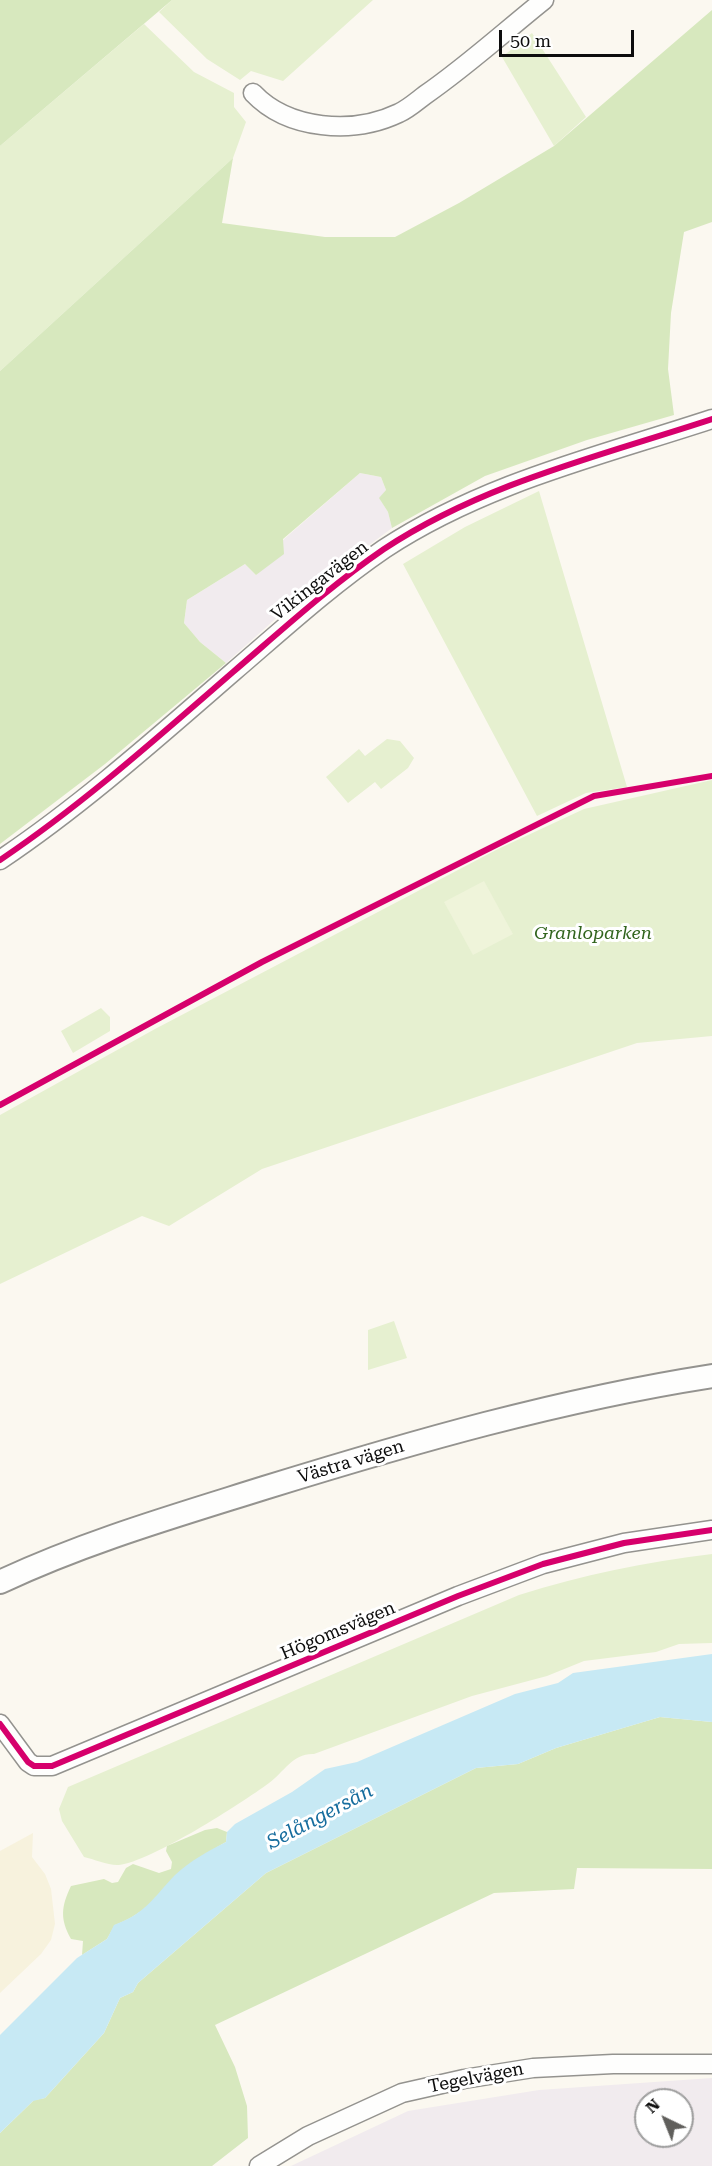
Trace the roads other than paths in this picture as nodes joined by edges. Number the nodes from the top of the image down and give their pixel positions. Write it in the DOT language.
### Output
graph roads {
  1 [pos="543,0"];
  2 [pos="253,93"];
  3 [pos="712,419"];
  4 [pos="0,860"];
  5 [pos="712,1376"];
  6 [pos="712,1530"];
  7 [pos="0,1582"];
  8 [pos="0,1724"];
  9 [pos="712,2064"];
  10 [pos="259,2166"];
  1 -- 2 [label="street"];
  3 -- 4 [label="street, Vikingavägen"];
  5 -- 7 [label="street, Västra vägen"];
  6 -- 8 [label="street, Högomsvägen"];
  9 -- 10 [label="street, Tegelvägen"];
}
